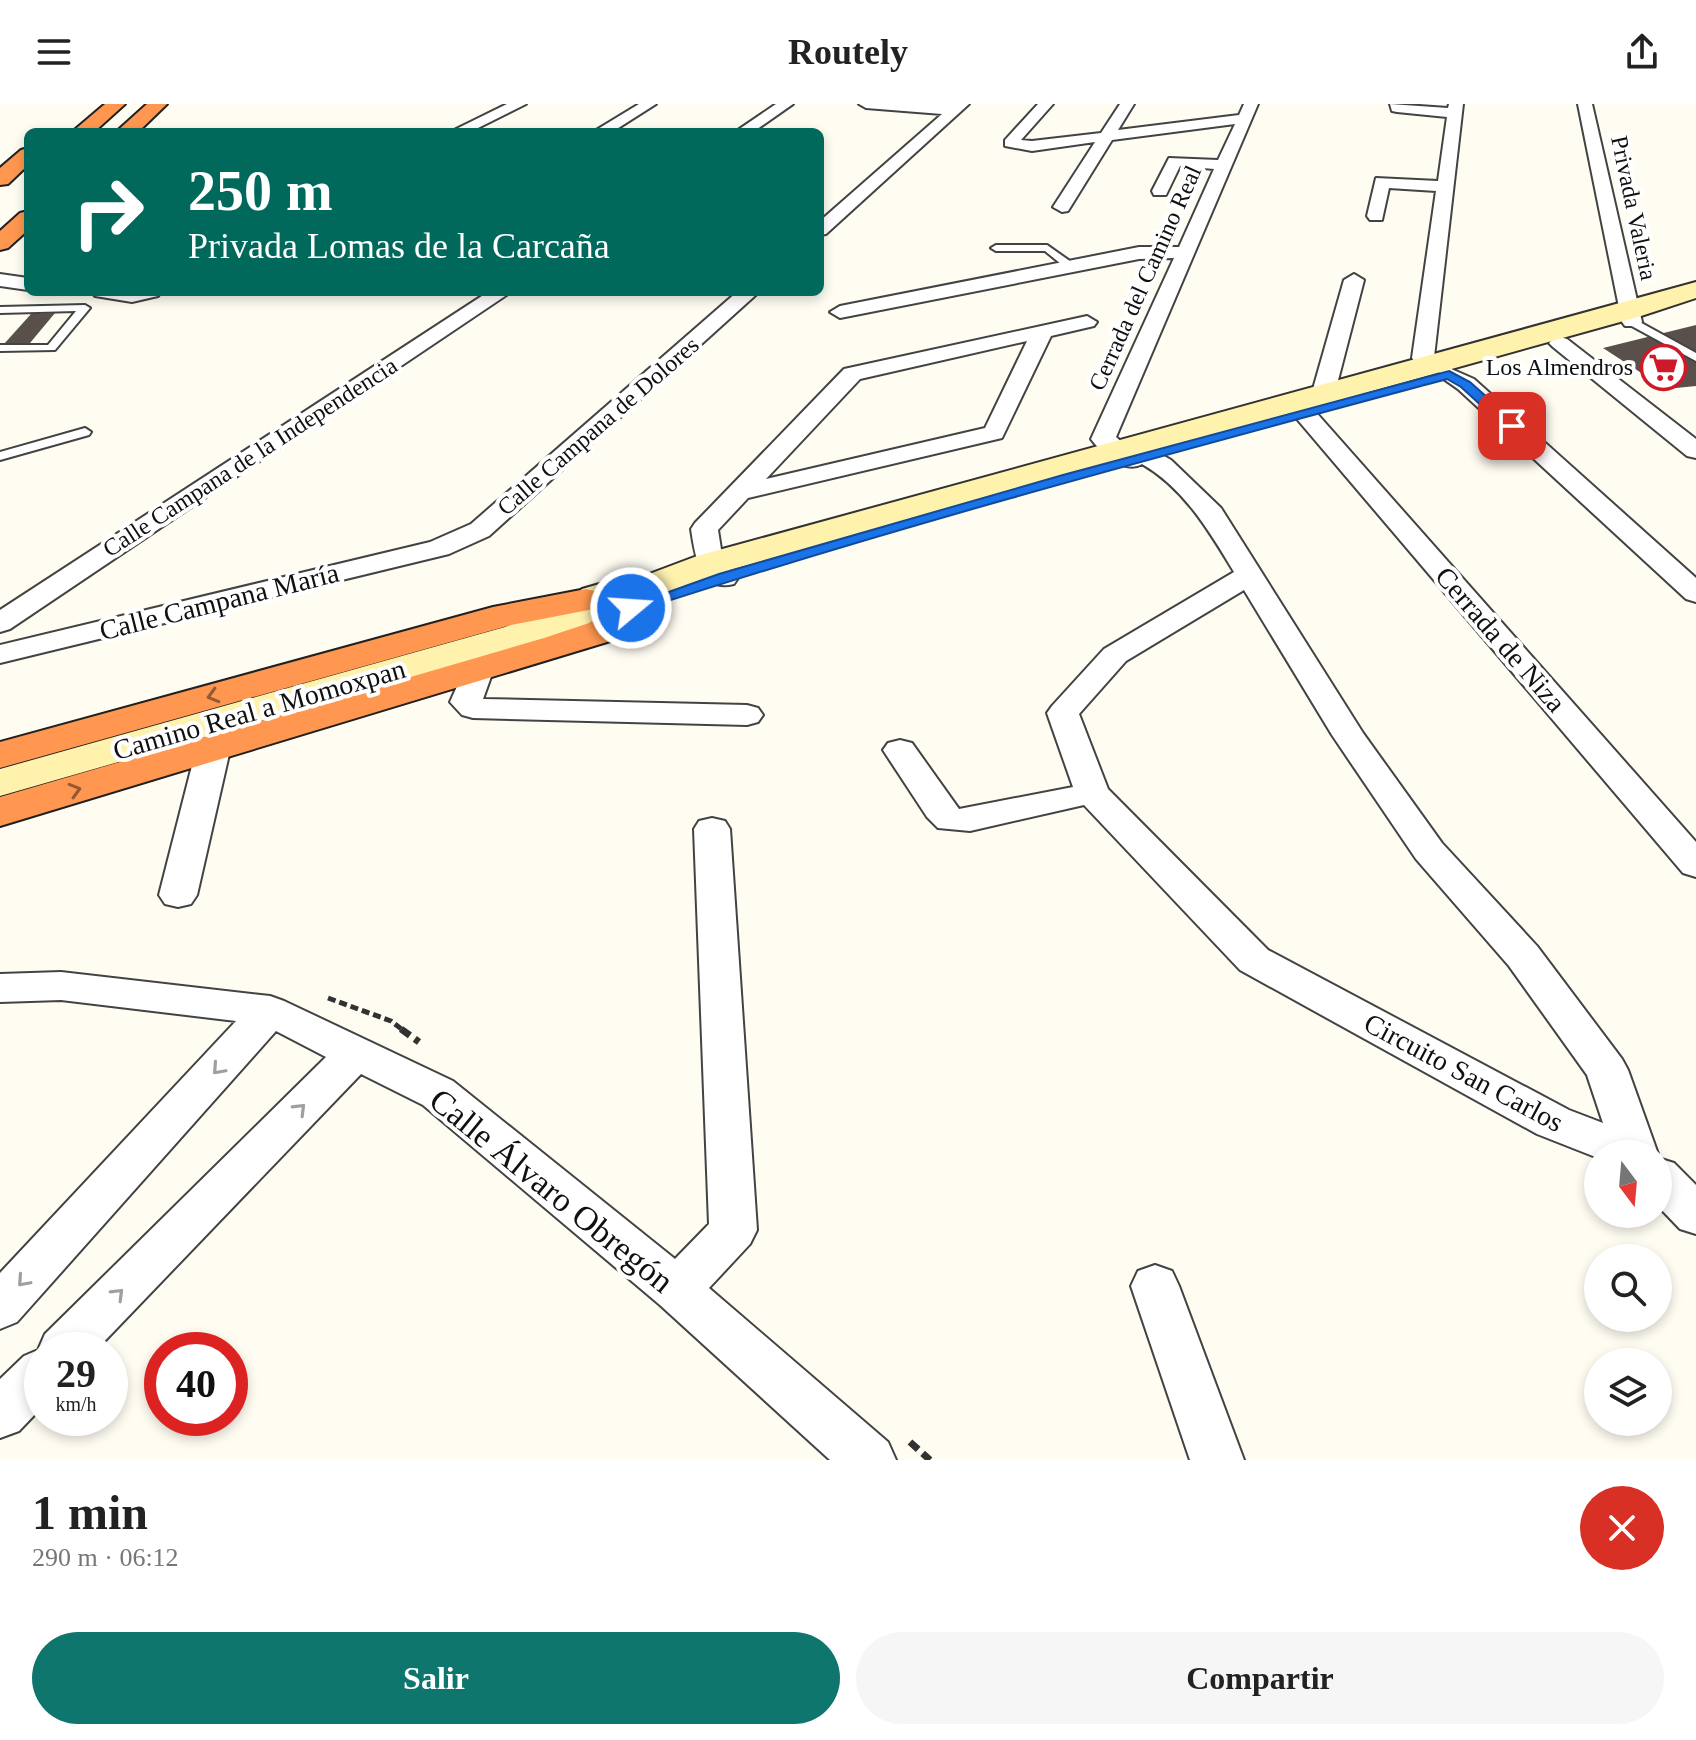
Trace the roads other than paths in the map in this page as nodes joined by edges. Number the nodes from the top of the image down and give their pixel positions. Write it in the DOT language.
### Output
graph roads {
  1 [pos="89,104"];
  2 [pos="116,104"];
  3 [pos="158,104"];
  4 [pos="519,104"];
  5 [pos="649,104"];
  6 [pos="786,104"];
  7 [pos="866,104"];
  8 [pos="1046,104"];
  9 [pos="1127,104"];
  10 [pos="1397,104"];
  11 [pos="1585,104"];
  12 [pos="958,106"];
  13 [pos="1456,108"];
  14 [pos="1248,109"];
  15 [pos="1182,111"];
  16 [pos="1198,123"];
  17 [pos="74,127"];
  18 [pos="131,128"];
  19 [pos="467,128"];
  20 [pos="608,128"];
  21 [pos="749,128"];
  22 [pos="1109,135"];
  23 [pos="1182,152"];
  24 [pos="24,158"];
  25 [pos="1223,165"];
  26 [pos="0,179"];
  27 [pos="24,179"];
  28 [pos="1447,187"];
  29 [pos="1160,191"];
  30 [pos="0,200"];
  31 [pos="1062,207"];
  32 [pos="1376,216"];
  33 [pos="24,222"];
  34 [pos="824,226"];
  35 [pos="24,241"];
  36 [pos="0,243"];
  37 [pos="996,248"];
  38 [pos="0,252"];
  39 [pos="1187,252"];
  40 [pos="1070,266"];
  41 [pos="0,280"];
  42 [pos="1354,280"];
  43 [pos="24,283"];
  44 [pos="1696,290"];
  45 [pos="495,296"];
  46 [pos="744,296"];
  47 [pos="1696,304"];
  48 [pos="0,310"];
  49 [pos="840,312"];
  50 [pos="1631,317"];
  51 [pos="1087,322"];
  52 [pos="1042,333"];
  53 [pos="1560,343"];
  54 [pos="0,348"];
  55 [pos="1696,358"];
  56 [pos="1439,371"];
  57 [pos="1329,394"];
  58 [pos="1305,414"];
  59 [pos="85,432"];
  60 [pos="1696,451"];
  61 [pos="1132,455"];
  62 [pos="0,456"];
  63 [pos="737,493"];
  64 [pos="439,548"];
  65 [pos="713,562"];
  66 [pos="1251,574"];
  67 [pos="1696,593"];
  68 [pos="617,604"];
  69 [pos="0,623"];
  70 [pos="0,654"];
  71 [pos="474,680"];
  72 [pos="747,715"];
  73 [pos="213,750"];
  74 [pos="900,750"];
  75 [pos="0,755"];
  76 [pos="0,783"];
  77 [pos="1092,793"];
  78 [pos="0,812"];
  79 [pos="712,829"];
  80 [pos="1696,865"];
  81 [pos="178,895"];
  82 [pos="0,988"];
  83 [pos="270,1011"];
  84 [pos="356,1053"];
  85 [pos="1595,1140"];
  86 [pos="1635,1140"];
  87 [pos="1672,1191"];
  88 [pos="1696,1215"];
  89 [pos="1155,1286"];
  90 [pos="677,1290"];
  91 [pos="0,1307"];
  92 [pos="81,1332"];
  93 [pos="24,1390"];
  94 [pos="0,1414"];
  95 [pos="869,1460"];
  96 [pos="1217,1460"];
  1 -- 17 [label="highway"];
  2 -- 17 [label="highway"];
  3 -- 18 [label="highway"];
  4 -- 19 [label="street"];
  5 -- 20 [label="street"];
  6 -- 21 [label="street"];
  7 -- 12 [label="street"];
  8 -- 22 [label="street"];
  9 -- 22 [label="street"];
  10 -- 13 [label="street"];
  11 -- 50 [label="street, Privada Valeria"];
  12 -- 34 [label="street"];
  13 -- 28 [label="street"];
  14 -- 15 [label="street"];
  14 -- 16 [label="street"];
  14 -- 25 [label="street, Cerrada del Camino Real"];
  16 -- 22 [label="street"];
  16 -- 23 [label="street"];
  22 -- 31 [label="street"];
  24 -- 26 [label="highway"];
  25 -- 29 [label="street"];
  25 -- 39 [label="street, Cerrada del Camino Real"];
  27 -- 30 [label="highway"];
  28 -- 32 [label="street"];
  28 -- 56 [label="street"];
  33 -- 36 [label="highway"];
  35 -- 38 [label="highway"];
  37 -- 40 [label="lane"];
  39 -- 40 [label="street"];
  39 -- 61 [label="street, Cerrada del Camino Real"];
  40 -- 49 [label="street"];
  41 -- 43 [label="street"];
  42 -- 57 [label="street"];
  44 -- 50 [label="street, Camino Real a Momoxpan"];
  45 -- 69 [label="street, Calle Campana de la Independencia"];
  46 -- 64 [label="street, Calle Campana de Dolores"];
  47 -- 50 [label="street, Camino Real a Momoxpan"];
  48 -- 54 [label="lane"];
  50 -- 53 [label="street, Camino Real a Momoxpan"];
  50 -- 55 [label="lane"];
  50 -- 56 [label="street, Camino Real a Momoxpan"];
  51 -- 52 [label="street"];
  52 -- 63 [label="street"];
  52 -- 63 [label="street"];
  53 -- 56 [label="street, Camino Real a Momoxpan"];
  53 -- 60 [label="street"];
  56 -- 57 [label="street, Camino Real a Momoxpan"];
  56 -- 58 [label="street, Camino Real a Momoxpan"];
  56 -- 67 [label="street"];
  57 -- 61 [label="street, Camino Real a Momoxpan"];
  58 -- 61 [label="street, Camino Real a Momoxpan"];
  58 -- 80 [label="street, Cerrada de Niza"];
  59 -- 62 [label="lane"];
  61 -- 65 [label="street, Camino Real a Momoxpan"];
  61 -- 66 [label="street"];
  63 -- 65 [label="street"];
  64 -- 70 [label="street, Calle Campana María"];
  65 -- 68 [label="street, Camino Real a Momoxpan"];
  66 -- 77 [label="street, Circuito San Carlos"];
  66 -- 86 [label="street"];
  68 -- 71 [label="highway"];
  68 -- 75 [label="highway, one-way"];
  68 -- 76 [label="street, Camino Real a Momoxpan"];
  71 -- 72 [label="street"];
  71 -- 73 [label="highway"];
  78 -- 73 [label="highway, one-way"];
  73 -- 81 [label="street"];
  74 -- 77 [label="street"];
  77 -- 85 [label="street, Circuito San Carlos"];
  79 -- 90 [label="street"];
  82 -- 83 [label="street, Calle Álvaro Obregón"];
  83 -- 84 [label="street, Calle Álvaro Obregón"];
  83 -- 91 [label="street, one-way"];
  84 -- 90 [label="street, Calle Álvaro Obregón"];
  92 -- 84 [label="street, one-way"];
  87 -- 88 [label="street"];
  89 -- 96 [label="street"];
  90 -- 95 [label="street, Calle Álvaro Obregón"];
  93 -- 94 [label="street"];
}
